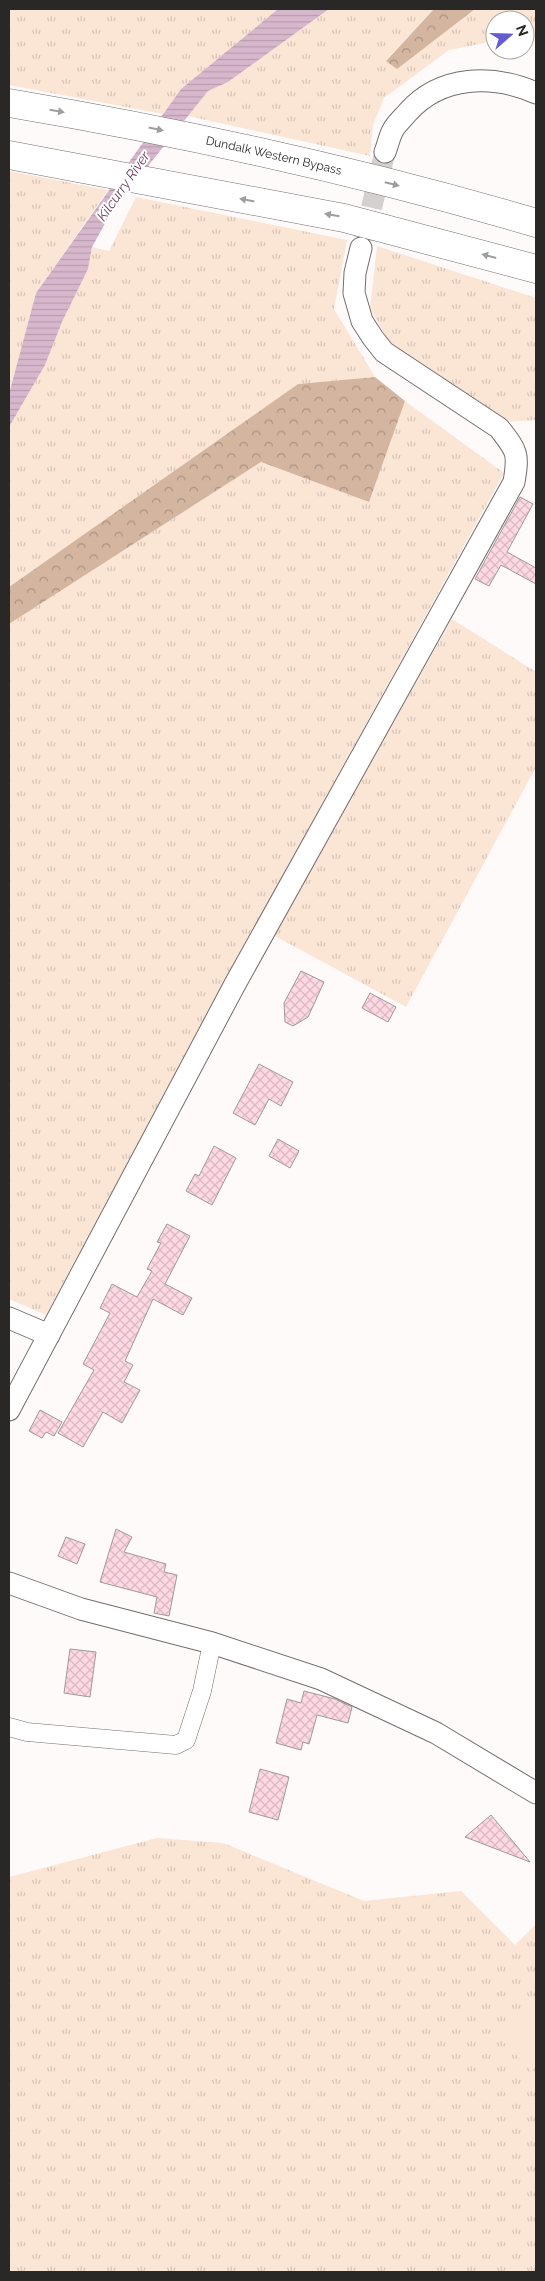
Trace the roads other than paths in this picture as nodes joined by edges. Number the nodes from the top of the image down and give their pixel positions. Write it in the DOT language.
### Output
graph roads {
  1 [pos="536,93"];
  2 [pos="9,103"];
  3 [pos="385,152"];
  4 [pos="9,154"];
  5 [pos="536,222"];
  6 [pos="362,248"];
  7 [pos="536,269"];
  8 [pos="9,1318"];
  9 [pos="49,1335"];
  10 [pos="9,1410"];
  11 [pos="9,1583"];
  12 [pos="212,1643"];
  13 [pos="9,1727"];
  14 [pos="536,1793"];
  1 -- 3 [label="street"];
  2 -- 5 [label="highway, Dundalk Western Bypass, one-way"];
  7 -- 4 [label="highway, one-way"];
  6 -- 9 [label="street"];
  8 -- 9 [label="street"];
  9 -- 10 [label="street"];
  11 -- 12 [label="street"];
  12 -- 13 [label="street"];
  12 -- 14 [label="street"];
}
